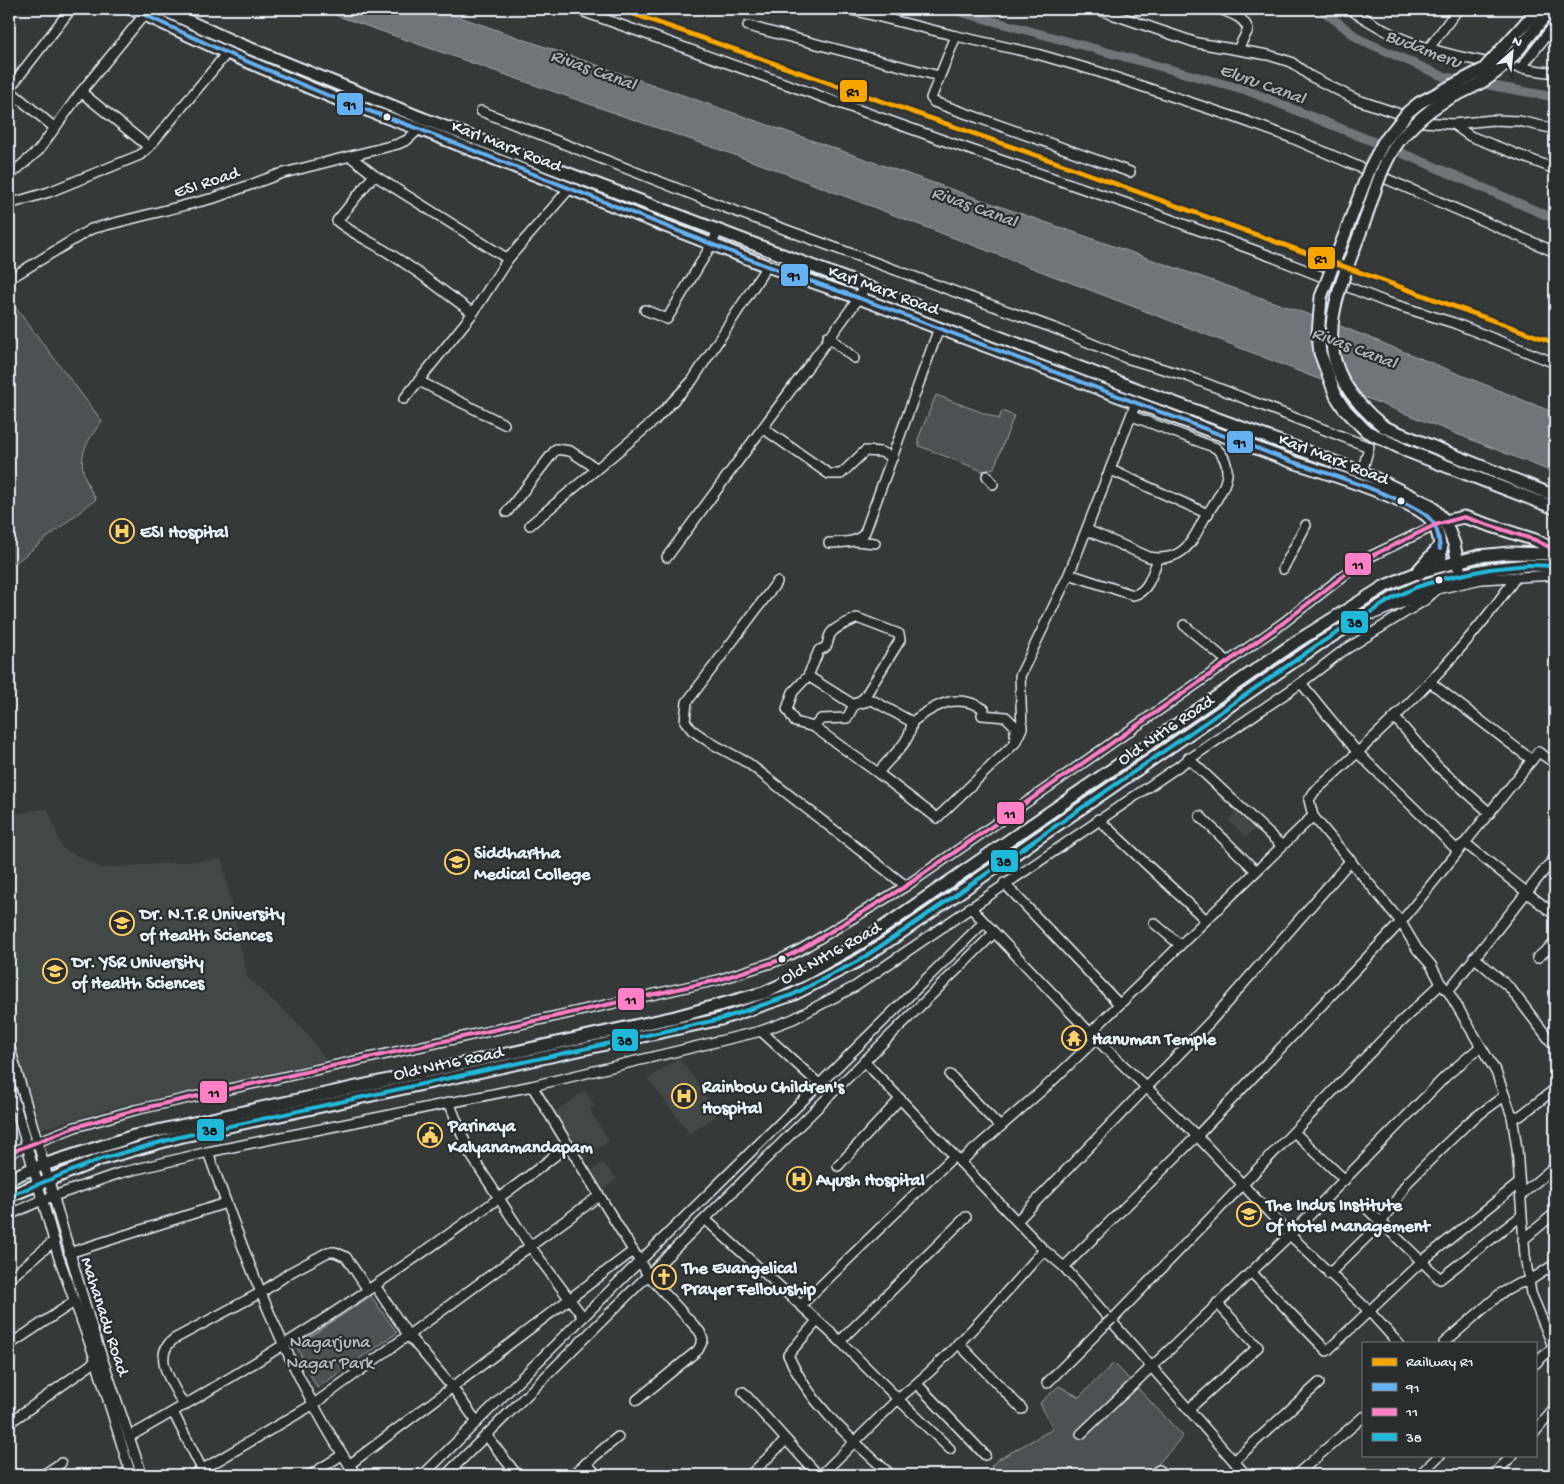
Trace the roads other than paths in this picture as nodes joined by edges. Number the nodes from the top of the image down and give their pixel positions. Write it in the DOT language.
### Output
graph roads {
  1 [pos="71,9"];
  2 [pos="132,9"];
  3 [pos="162,9"];
  4 [pos="576,9"];
  5 [pos="848,9"];
  6 [pos="1097,9"];
  7 [pos="1219,9"];
  8 [pos="1349,9"];
  9 [pos="1458,9"];
  10 [pos="1538,9"];
  11 [pos="1551,9"];
  12 [pos="144,14"];
  13 [pos="1555,24"];
  14 [pos="748,26"];
  15 [pos="956,36"];
  16 [pos="244,46"];
  17 [pos="1429,48"];
  18 [pos="1238,49"];
  19 [pos="227,53"];
  20 [pos="238,58"];
  21 [pos="1521,68"];
  22 [pos="1555,73"];
  23 [pos="939,76"];
  24 [pos="344,88"];
  25 [pos="9,89"];
  26 [pos="81,92"];
  27 [pos="339,100"];
  28 [pos="481,111"];
  29 [pos="1454,124"];
  30 [pos="55,128"];
  31 [pos="419,129"];
  32 [pos="1555,129"];
  33 [pos="149,147"];
  34 [pos="351,157"];
  35 [pos="525,157"];
  36 [pos="521,169"];
  37 [pos="1555,169"];
  38 [pos="1130,172"];
  39 [pos="374,175"];
  40 [pos="9,176"];
  41 [pos="570,188"];
  42 [pos="9,204"];
  43 [pos="718,230"];
  44 [pos="712,244"];
  45 [pos="1555,252"];
  46 [pos="508,259"];
  47 [pos="767,266"];
  48 [pos="9,279"];
  49 [pos="865,286"];
  50 [pos="858,298"];
  51 [pos="644,310"];
  52 [pos="473,312"];
  53 [pos="939,328"];
  54 [pos="828,336"];
  55 [pos="1050,356"];
  56 [pos="854,358"];
  57 [pos="1555,363"];
  58 [pos="1045,368"];
  59 [pos="418,381"];
  60 [pos="404,399"];
  61 [pos="1136,403"];
  62 [pos="1132,416"];
  63 [pos="1226,422"];
  64 [pos="504,424"];
  65 [pos="764,429"];
  66 [pos="1222,434"];
  67 [pos="893,457"];
  68 [pos="596,468"];
  69 [pos="1112,470"];
  70 [pos="1362,472"];
  71 [pos="987,476"];
  72 [pos="993,484"];
  73 [pos="1555,496"];
  74 [pos="1555,508"];
  75 [pos="507,512"];
  76 [pos="1208,514"];
  77 [pos="1440,523"];
  78 [pos="530,525"];
  79 [pos="1306,525"];
  80 [pos="1087,530"];
  81 [pos="854,541"];
  82 [pos="829,543"];
  83 [pos="875,543"];
  84 [pos="1440,548"];
  85 [pos="1555,550"];
  86 [pos="1555,554"];
  87 [pos="667,557"];
  88 [pos="1158,559"];
  89 [pos="1458,561"];
  90 [pos="1442,565"];
  91 [pos="1555,566"];
  92 [pos="1283,569"];
  93 [pos="1419,572"];
  94 [pos="1069,574"];
  95 [pos="1555,575"];
  96 [pos="1460,576"];
  97 [pos="1516,577"];
  98 [pos="1446,578"];
  99 [pos="777,582"];
  100 [pos="1438,589"];
  101 [pos="1355,621"];
  102 [pos="1184,626"];
  103 [pos="1227,661"];
  104 [pos="808,676"];
  105 [pos="1430,682"];
  106 [pos="1301,683"];
  107 [pos="854,705"];
  108 [pos="1396,719"];
  109 [pos="912,722"];
  110 [pos="814,727"];
  111 [pos="1015,743"];
  112 [pos="1358,753"];
  113 [pos="1188,758"];
  114 [pos="1532,760"];
  115 [pos="1555,763"];
  116 [pos="878,772"];
  117 [pos="1490,813"];
  118 [pos="1200,816"];
  119 [pos="1313,816"];
  120 [pos="1098,819"];
  121 [pos="1465,843"];
  122 [pos="1281,846"];
  123 [pos="1555,857"];
  124 [pos="1351,860"];
  125 [pos="1255,870"];
  126 [pos="1004,883"];
  127 [pos="906,886"];
  128 [pos="1527,892"];
  129 [pos="970,908"];
  130 [pos="1555,915"];
  131 [pos="1206,920"];
  132 [pos="1401,922"];
  133 [pos="983,923"];
  134 [pos="1154,923"];
  135 [pos="993,934"];
  136 [pos="1180,945"];
  137 [pos="1553,948"];
  138 [pos="1474,957"];
  139 [pos="1537,958"];
  140 [pos="1441,984"];
  141 [pos="1448,991"];
  142 [pos="1119,1004"];
  143 [pos="761,1031"];
  144 [pos="1093,1036"];
  145 [pos="9,1045"];
  146 [pos="1480,1047"];
  147 [pos="1555,1047"];
  148 [pos="864,1061"];
  149 [pos="950,1075"];
  150 [pos="9,1083"];
  151 [pos="820,1084"];
  152 [pos="532,1086"];
  153 [pos="1145,1088"];
  154 [pos="1555,1089"];
  155 [pos="812,1092"];
  156 [pos="1504,1096"];
  157 [pos="900,1099"];
  158 [pos="449,1102"];
  159 [pos="822,1102"];
  160 [pos="1512,1116"];
  161 [pos="1000,1127"];
  162 [pos="1294,1132"];
  163 [pos="1197,1136"];
  164 [pos="37,1141"];
  165 [pos="27,1145"];
  166 [pos="568,1146"];
  167 [pos="208,1152"];
  168 [pos="9,1153"];
  169 [pos="957,1159"];
  170 [pos="39,1166"];
  171 [pos="838,1166"];
  172 [pos="1555,1166"];
  173 [pos="9,1179"];
  174 [pos="1345,1180"];
  175 [pos="43,1181"];
  176 [pos="1518,1184"];
  177 [pos="1242,1187"];
  178 [pos="1521,1195"];
  179 [pos="9,1196"];
  180 [pos="52,1196"];
  181 [pos="599,1196"];
  182 [pos="500,1199"];
  183 [pos="42,1200"];
  184 [pos="226,1203"];
  185 [pos="1364,1206"];
  186 [pos="1555,1213"];
  187 [pos="9,1215"];
  188 [pos="1521,1216"];
  189 [pos="966,1217"];
  190 [pos="706,1220"];
  191 [pos="1017,1221"];
  192 [pos="1381,1223"];
  193 [pos="1290,1235"];
  194 [pos="1523,1240"];
  195 [pos="54,1241"];
  196 [pos="530,1246"];
  197 [pos="633,1251"];
  198 [pos="69,1253"];
  199 [pos="1040,1255"];
  200 [pos="640,1262"];
  201 [pos="1421,1262"];
  202 [pos="1555,1264"];
  203 [pos="1064,1267"];
  204 [pos="1251,1272"];
  205 [pos="1329,1274"];
  206 [pos="648,1275"];
  207 [pos="9,1279"];
  208 [pos="1529,1281"];
  209 [pos="372,1289"];
  210 [pos="262,1292"];
  211 [pos="570,1301"];
  212 [pos="74,1302"];
  213 [pos="1217,1303"];
  214 [pos="801,1305"];
  215 [pos="1369,1311"];
  216 [pos="583,1317"];
  217 [pos="1111,1320"];
  218 [pos="817,1321"];
  219 [pos="408,1335"];
  220 [pos="840,1341"];
  221 [pos="1397,1342"];
  222 [pos="1445,1342"];
  223 [pos="958,1343"];
  224 [pos="9,1345"];
  225 [pos="285,1346"];
  226 [pos="1554,1349"];
  227 [pos="96,1361"];
  228 [pos="1536,1363"];
  229 [pos="1150,1367"];
  230 [pos="1047,1383"];
  231 [pos="1319,1383"];
  232 [pos="917,1384"];
  233 [pos="452,1387"];
  234 [pos="743,1392"];
  235 [pos="898,1399"];
  236 [pos="638,1400"];
  237 [pos="314,1404"];
  238 [pos="184,1406"];
  239 [pos="1555,1408"];
  240 [pos="1022,1409"];
  241 [pos="1188,1409"];
  242 [pos="173,1412"];
  243 [pos="1362,1418"];
  244 [pos="477,1422"];
  245 [pos="9,1423"];
  246 [pos="1536,1431"];
  247 [pos="1081,1434"];
  248 [pos="486,1436"];
  249 [pos="618,1436"];
  250 [pos="129,1437"];
  251 [pos="786,1440"];
  252 [pos="855,1442"];
  253 [pos="950,1450"];
  254 [pos="342,1455"];
  255 [pos="985,1455"];
  256 [pos="1439,1456"];
  257 [pos="1512,1456"];
  258 [pos="1234,1461"];
  259 [pos="61,1463"];
  260 [pos="586,1463"];
  261 [pos="349,1465"];
  262 [pos="204,1473"];
  263 [pos="43,1475"];
  264 [pos="131,1475"];
  265 [pos="142,1475"];
  266 [pos="193,1475"];
  267 [pos="310,1475"];
  268 [pos="356,1475"];
  269 [pos="423,1475"];
  270 [pos="446,1475"];
  271 [pos="517,1475"];
  272 [pos="572,1475"];
  273 [pos="597,1475"];
  274 [pos="750,1475"];
  275 [pos="820,1475"];
  276 [pos="891,1475"];
  277 [pos="1246,1475"];
  278 [pos="1296,1475"];
  279 [pos="1419,1475"];
  280 [pos="1493,1475"];
  1 -- 25 [label="street"];
  2 -- 12 [label="main road, Karl Marx Road"];
  3 -- 16 [label="main road, Karl Marx Road"];
  4 -- 57 [label="street"];
  5 -- 15 [label="street"];
  6 -- 18 [label="street"];
  7 -- 18 [label="street"];
  8 -- 17 [label="street"];
  9 -- 17 [label="street"];
  10 -- 74 [label="main road, bridge"];
  11 -- 73 [label="main road, bridge"];
  12 -- 19 [label="main road, Karl Marx Road"];
  12 -- 26 [label="street"];
  13 -- 21 [label="street"];
  14 -- 23 [label="street"];
  15 -- 23 [label="street"];
  15 -- 45 [label="street"];
  16 -- 20 [label="main road"];
  16 -- 24 [label="main road, Karl Marx Road"];
  17 -- 21 [label="street"];
  18 -- 29 [label="street"];
  19 -- 20 [label="main road, Karl Marx Road"];
  19 -- 33 [label="street"];
  20 -- 27 [label="main road, Karl Marx Road"];
  21 -- 22 [label="street"];
  23 -- 38 [label="street"];
  24 -- 27 [label="main road"];
  24 -- 35 [label="main road, Karl Marx Road"];
  25 -- 30 [label="street"];
  26 -- 30 [label="street"];
  26 -- 33 [label="street"];
  27 -- 31 [label="main road, Karl Marx Road"];
  28 -- 70 [label="street"];
  29 -- 32 [label="street"];
  29 -- 37 [label="street"];
  30 -- 40 [label="street"];
  31 -- 34 [label="street, ESI Road"];
  31 -- 36 [label="main road, Karl Marx Road"];
  33 -- 42 [label="street"];
  34 -- 39 [label="street"];
  34 -- 48 [label="street, ESI Road"];
  35 -- 36 [label="main road"];
  35 -- 43 [label="main road, Karl Marx Road"];
  36 -- 41 [label="main road, Karl Marx Road"];
  39 -- 46 [label="street"];
  39 -- 52 [label="street"];
  41 -- 44 [label="main road, Karl Marx Road"];
  41 -- 46 [label="street"];
  43 -- 44 [label="street"];
  43 -- 49 [label="main road, Karl Marx Road"];
  44 -- 47 [label="main road, Karl Marx Road"];
  44 -- 51 [label="street"];
  46 -- 52 [label="street"];
  47 -- 50 [label="main road, Karl Marx Road"];
  47 -- 68 [label="street"];
  49 -- 50 [label="street"];
  49 -- 55 [label="main road, Karl Marx Road"];
  50 -- 53 [label="main road, Karl Marx Road"];
  50 -- 54 [label="street"];
  52 -- 59 [label="street"];
  53 -- 58 [label="main road, Karl Marx Road"];
  53 -- 67 [label="street"];
  54 -- 56 [label="street"];
  54 -- 65 [label="street"];
  55 -- 58 [label="main road"];
  55 -- 63 [label="main road, Karl Marx Road"];
  58 -- 61 [label="main road, Karl Marx Road"];
  59 -- 60 [label="street"];
  59 -- 64 [label="street"];
  61 -- 62 [label="street"];
  61 -- 66 [label="main road, Karl Marx Road"];
  62 -- 69 [label="street"];
  62 -- 76 [label="street"];
  63 -- 66 [label="main road"];
  63 -- 70 [label="main road, Karl Marx Road"];
  65 -- 67 [label="street"];
  65 -- 87 [label="street"];
  66 -- 77 [label="main road, Karl Marx Road"];
  67 -- 81 [label="street"];
  68 -- 75 [label="street"];
  68 -- 78 [label="street"];
  69 -- 76 [label="street"];
  69 -- 80 [label="street"];
  70 -- 77 [label="main road, Karl Marx Road"];
  71 -- 72 [label="street"];
  76 -- 88 [label="street"];
  77 -- 84 [label="main road, Karl Marx Road"];
  77 -- 85 [label="main road"];
  77 -- 89 [label="main road, Karl Marx Road"];
  77 -- 103 [label="street"];
  79 -- 92 [label="street"];
  80 -- 88 [label="street"];
  80 -- 94 [label="street"];
  81 -- 82 [label="street"];
  81 -- 83 [label="street"];
  84 -- 90 [label="main road, Karl Marx Road"];
  84 -- 93 [label="highway"];
  86 -- 89 [label="main road, Old NH16 Road"];
  88 -- 94 [label="street"];
  89 -- 90 [label="main road, Old NH16 Road"];
  89 -- 96 [label="main road, Karl Marx Road"];
  90 -- 93 [label="main road, Old NH16 Road"];
  90 -- 98 [label="main road, Karl Marx Road"];
  91 -- 96 [label="main road, Old NH16 Road"];
  93 -- 170 [label="main road, Old NH16 Road"];
  94 -- 111 [label="street"];
  95 -- 97 [label="street"];
  96 -- 98 [label="main road, Old NH16 Road"];
  97 -- 100 [label="street"];
  97 -- 105 [label="street"];
  98 -- 101 [label="main road, Old NH16 Road"];
  99 -- 127 [label="street"];
  100 -- 101 [label="street"];
  100 -- 106 [label="street"];
  101 -- 175 [label="main road, Old NH16 Road"];
  102 -- 103 [label="street"];
  103 -- 127 [label="street"];
  104 -- 107 [label="street"];
  104 -- 107 [label="street"];
  104 -- 110 [label="street"];
  105 -- 108 [label="street"];
  105 -- 114 [label="street"];
  106 -- 112 [label="street"];
  106 -- 113 [label="street"];
  107 -- 109 [label="street"];
  107 -- 110 [label="street"];
  108 -- 112 [label="street"];
  108 -- 117 [label="street"];
  109 -- 111 [label="street"];
  109 -- 116 [label="street"];
  110 -- 116 [label="street"];
  111 -- 116 [label="street"];
  112 -- 119 [label="street"];
  112 -- 121 [label="street"];
  113 -- 120 [label="street"];
  113 -- 122 [label="street"];
  114 -- 115 [label="street"];
  114 -- 117 [label="street"];
  117 -- 121 [label="street"];
  118 -- 125 [label="street"];
  119 -- 122 [label="street"];
  119 -- 124 [label="street"];
  120 -- 126 [label="street"];
  120 -- 131 [label="street"];
  121 -- 128 [label="street"];
  121 -- 132 [label="street"];
  122 -- 125 [label="street"];
  123 -- 128 [label="street"];
  124 -- 132 [label="street"];
  124 -- 153 [label="street"];
  125 -- 131 [label="street"];
  126 -- 129 [label="street"];
  126 -- 142 [label="street"];
  127 -- 164 [label="street"];
  128 -- 130 [label="street"];
  128 -- 138 [label="street"];
  129 -- 133 [label="street"];
  129 -- 143 [label="street"];
  131 -- 136 [label="street"];
  132 -- 140 [label="street"];
  132 -- 163 [label="street"];
  133 -- 135 [label="street"];
  133 -- 151 [label="street"];
  134 -- 136 [label="street"];
  135 -- 144 [label="street"];
  135 -- 148 [label="street"];
  136 -- 142 [label="street"];
  137 -- 139 [label="street"];
  138 -- 141 [label="street"];
  138 -- 147 [label="street"];
  140 -- 141 [label="street"];
  140 -- 162 [label="street"];
  141 -- 146 [label="street"];
  142 -- 144 [label="street"];
  143 -- 151 [label="street"];
  143 -- 152 [label="street"];
  144 -- 153 [label="street"];
  144 -- 161 [label="street"];
  145 -- 164 [label="street"];
  146 -- 156 [label="street"];
  146 -- 174 [label="street"];
  148 -- 157 [label="street"];
  148 -- 159 [label="street"];
  149 -- 161 [label="street"];
  150 -- 165 [label="street"];
  151 -- 155 [label="street"];
  152 -- 158 [label="street"];
  152 -- 166 [label="street"];
  153 -- 163 [label="street"];
  153 -- 191 [label="street"];
  154 -- 160 [label="street"];
  155 -- 159 [label="street"];
  155 -- 200 [label="street"];
  156 -- 160 [label="street"];
  156 -- 192 [label="street"];
  157 -- 169 [label="street"];
  157 -- 171 [label="street"];
  158 -- 167 [label="street"];
  158 -- 182 [label="street"];
  159 -- 190 [label="street"];
  160 -- 176 [label="street"];
  161 -- 169 [label="street"];
  162 -- 174 [label="street"];
  162 -- 177 [label="street"];
  163 -- 177 [label="street"];
  163 -- 203 [label="street"];
  164 -- 165 [label="street"];
  164 -- 170 [label="street"];
  165 -- 168 [label="street"];
  165 -- 170 [label="street"];
  166 -- 181 [label="street"];
  166 -- 182 [label="street"];
  167 -- 180 [label="street"];
  167 -- 184 [label="street"];
  169 -- 191 [label="street"];
  169 -- 214 [label="street"];
  170 -- 173 [label="main road, Old NH16 Road"];
  170 -- 175 [label="street, Mahanadu Road"];
  172 -- 178 [label="street"];
  174 -- 193 [label="street"];
  175 -- 179 [label="main road, Old NH16 Road"];
  175 -- 180 [label="street, Mahanadu Road"];
  175 -- 183 [label="street, Mahanadu Road"];
  176 -- 178 [label="street"];
  176 -- 201 [label="street"];
  177 -- 193 [label="street"];
  177 -- 217 [label="street"];
  178 -- 188 [label="street"];
  180 -- 183 [label="street"];
  180 -- 198 [label="street, Mahanadu Road"];
  181 -- 196 [label="street"];
  181 -- 197 [label="street"];
  182 -- 196 [label="street"];
  182 -- 209 [label="street"];
  183 -- 187 [label="street"];
  183 -- 195 [label="street, Mahanadu Road"];
  184 -- 198 [label="street"];
  184 -- 210 [label="street"];
  185 -- 192 [label="street"];
  186 -- 194 [label="street"];
  188 -- 194 [label="street"];
  188 -- 201 [label="street"];
  189 -- 220 [label="street"];
  190 -- 206 [label="street"];
  190 -- 214 [label="street"];
  191 -- 199 [label="street"];
  192 -- 201 [label="street"];
  192 -- 205 [label="street"];
  193 -- 204 [label="street"];
  193 -- 205 [label="street"];
  194 -- 208 [label="street"];
  195 -- 207 [label="street"];
  195 -- 212 [label="street, Mahanadu Road"];
  196 -- 211 [label="street"];
  196 -- 219 [label="street"];
  197 -- 200 [label="street"];
  197 -- 211 [label="street"];
  198 -- 250 [label="street, Mahanadu Road"];
  199 -- 203 [label="street"];
  199 -- 223 [label="street"];
  200 -- 206 [label="street"];
  200 -- 216 [label="street"];
  201 -- 215 [label="street"];
  202 -- 208 [label="street"];
  203 -- 217 [label="street"];
  204 -- 213 [label="street"];
  204 -- 215 [label="street"];
  205 -- 215 [label="street"];
  206 -- 236 [label="street"];
  206 -- 248 [label="street"];
  208 -- 222 [label="street"];
  208 -- 226 [label="street"];
  209 -- 210 [label="street"];
  209 -- 219 [label="street"];
  209 -- 225 [label="street"];
  210 -- 225 [label="street"];
  210 -- 238 [label="street"];
  211 -- 216 [label="street"];
  211 -- 233 [label="street"];
  212 -- 224 [label="street"];
  212 -- 227 [label="street, Mahanadu Road"];
  213 -- 229 [label="street"];
  213 -- 241 [label="street"];
  214 -- 218 [label="street"];
  215 -- 221 [label="street"];
  216 -- 244 [label="street"];
  217 -- 229 [label="street"];
  217 -- 230 [label="street, bridge"];
  218 -- 220 [label="street"];
  218 -- 252 [label="street"];
  219 -- 233 [label="street"];
  219 -- 237 [label="street"];
  220 -- 235 [label="street"];
  223 -- 232 [label="street"];
  223 -- 240 [label="street"];
  225 -- 237 [label="street"];
  225 -- 238 [label="street"];
  226 -- 228 [label="street"];
  227 -- 245 [label="street"];
  227 -- 264 [label="street, Mahanadu Road"];
  229 -- 241 [label="street"];
  229 -- 247 [label="street"];
  231 -- 258 [label="street"];
  232 -- 235 [label="street"];
  232 -- 255 [label="street"];
  233 -- 244 [label="street"];
  233 -- 261 [label="street"];
  234 -- 251 [label="street"];
  235 -- 252 [label="street"];
  235 -- 253 [label="street"];
  237 -- 254 [label="street"];
  237 -- 262 [label="street"];
  238 -- 242 [label="street"];
  239 -- 246 [label="street"];
  241 -- 258 [label="street"];
  242 -- 250 [label="street"];
  242 -- 262 [label="street"];
  243 -- 278 [label="street"];
  244 -- 269 [label="street"];
  248 -- 270 [label="street"];
  248 -- 271 [label="street"];
  249 -- 260 [label="street"];
  250 -- 265 [label="street, Mahanadu Road"];
  251 -- 274 [label="street"];
  251 -- 275 [label="street"];
  252 -- 275 [label="street"];
  252 -- 276 [label="street"];
  254 -- 261 [label="street"];
  254 -- 267 [label="street"];
  256 -- 279 [label="street"];
  257 -- 280 [label="street"];
  258 -- 277 [label="street"];
  259 -- 263 [label="street"];
  260 -- 272 [label="street"];
  260 -- 273 [label="street"];
  261 -- 268 [label="street"];
  262 -- 266 [label="street"];
}
